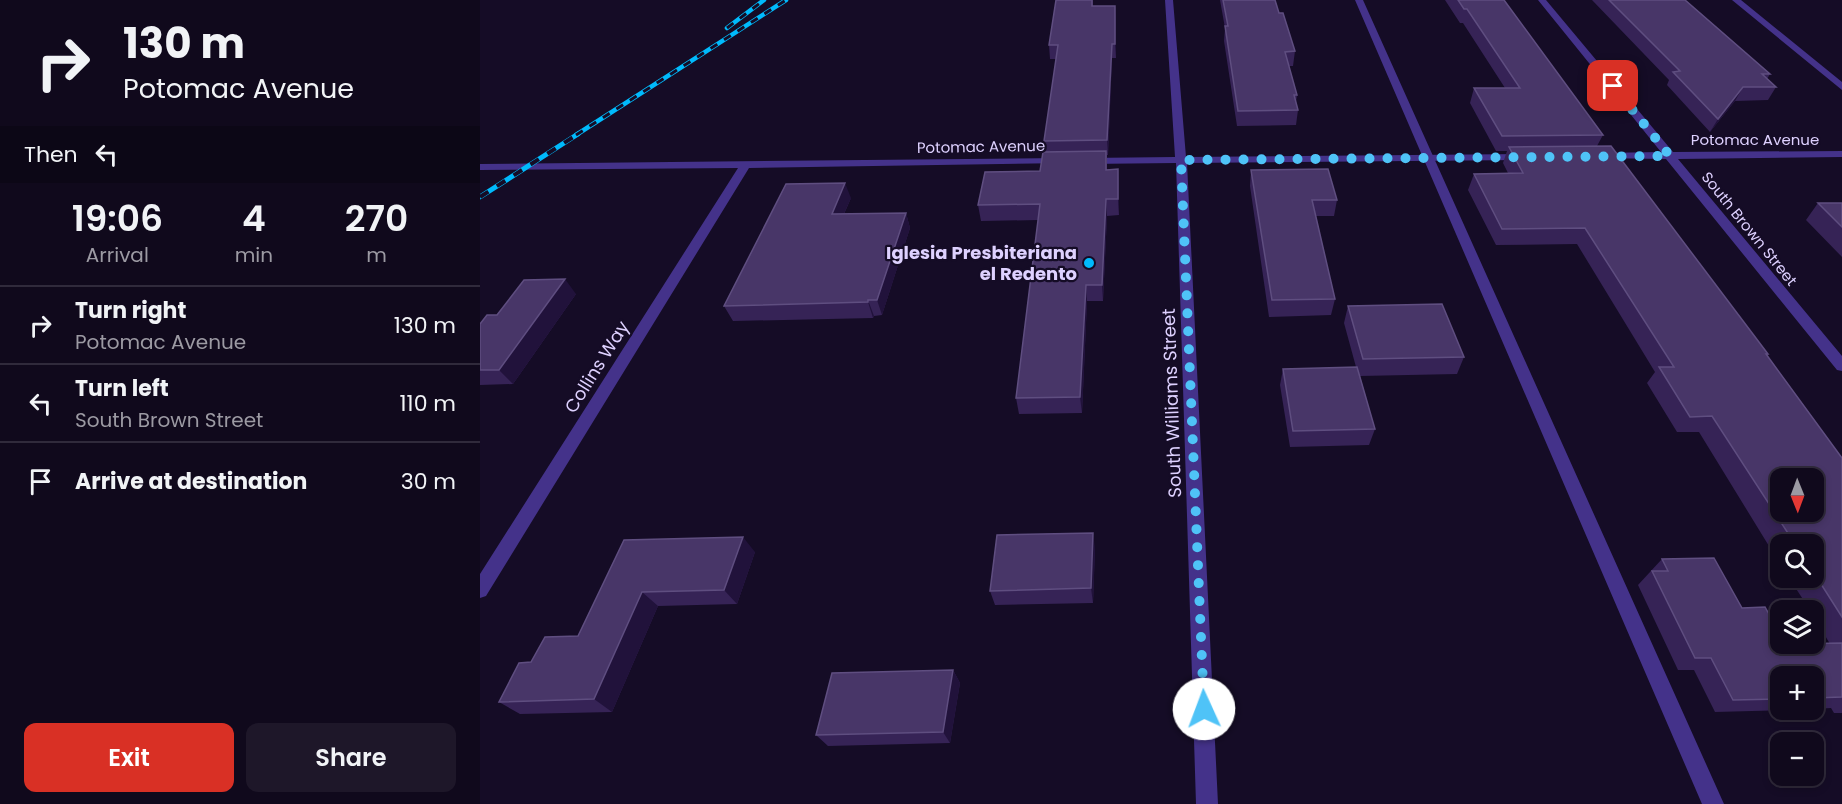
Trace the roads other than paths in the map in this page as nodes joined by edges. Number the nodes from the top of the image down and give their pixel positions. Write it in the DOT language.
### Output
graph roads {
  1 [pos="1169,0"];
  2 [pos="1359,0"];
  3 [pos="1542,0"];
  4 [pos="1736,0"];
  5 [pos="1842,87"];
  6 [pos="1842,154"];
  7 [pos="1589,156"];
  8 [pos="1670,156"];
  9 [pos="1531,157"];
  10 [pos="1427,158"];
  11 [pos="1181,160"];
  12 [pos="746,164"];
  13 [pos="480,167"];
  14 [pos="1842,366"];
  15 [pos="480,590"];
  16 [pos="1208,804"];
  17 [pos="1713,804"];
  1 -- 11 [label="street, South Williams Street"];
  2 -- 10 [label="street"];
  3 -- 8 [label="street, South Brown Street"];
  4 -- 5 [label="street"];
  6 -- 8 [label="street, Potomac Avenue"];
  7 -- 8 [label="street, Potomac Avenue"];
  8 -- 14 [label="street, South Brown Street"];
  9 -- 10 [label="street, Potomac Avenue"];
  10 -- 11 [label="street, Potomac Avenue"];
  10 -- 17 [label="street"];
  11 -- 12 [label="street, Potomac Avenue"];
  11 -- 16 [label="street, South Williams Street"];
  12 -- 13 [label="street, Potomac Avenue"];
  12 -- 15 [label="street, Collins Way"];
}
